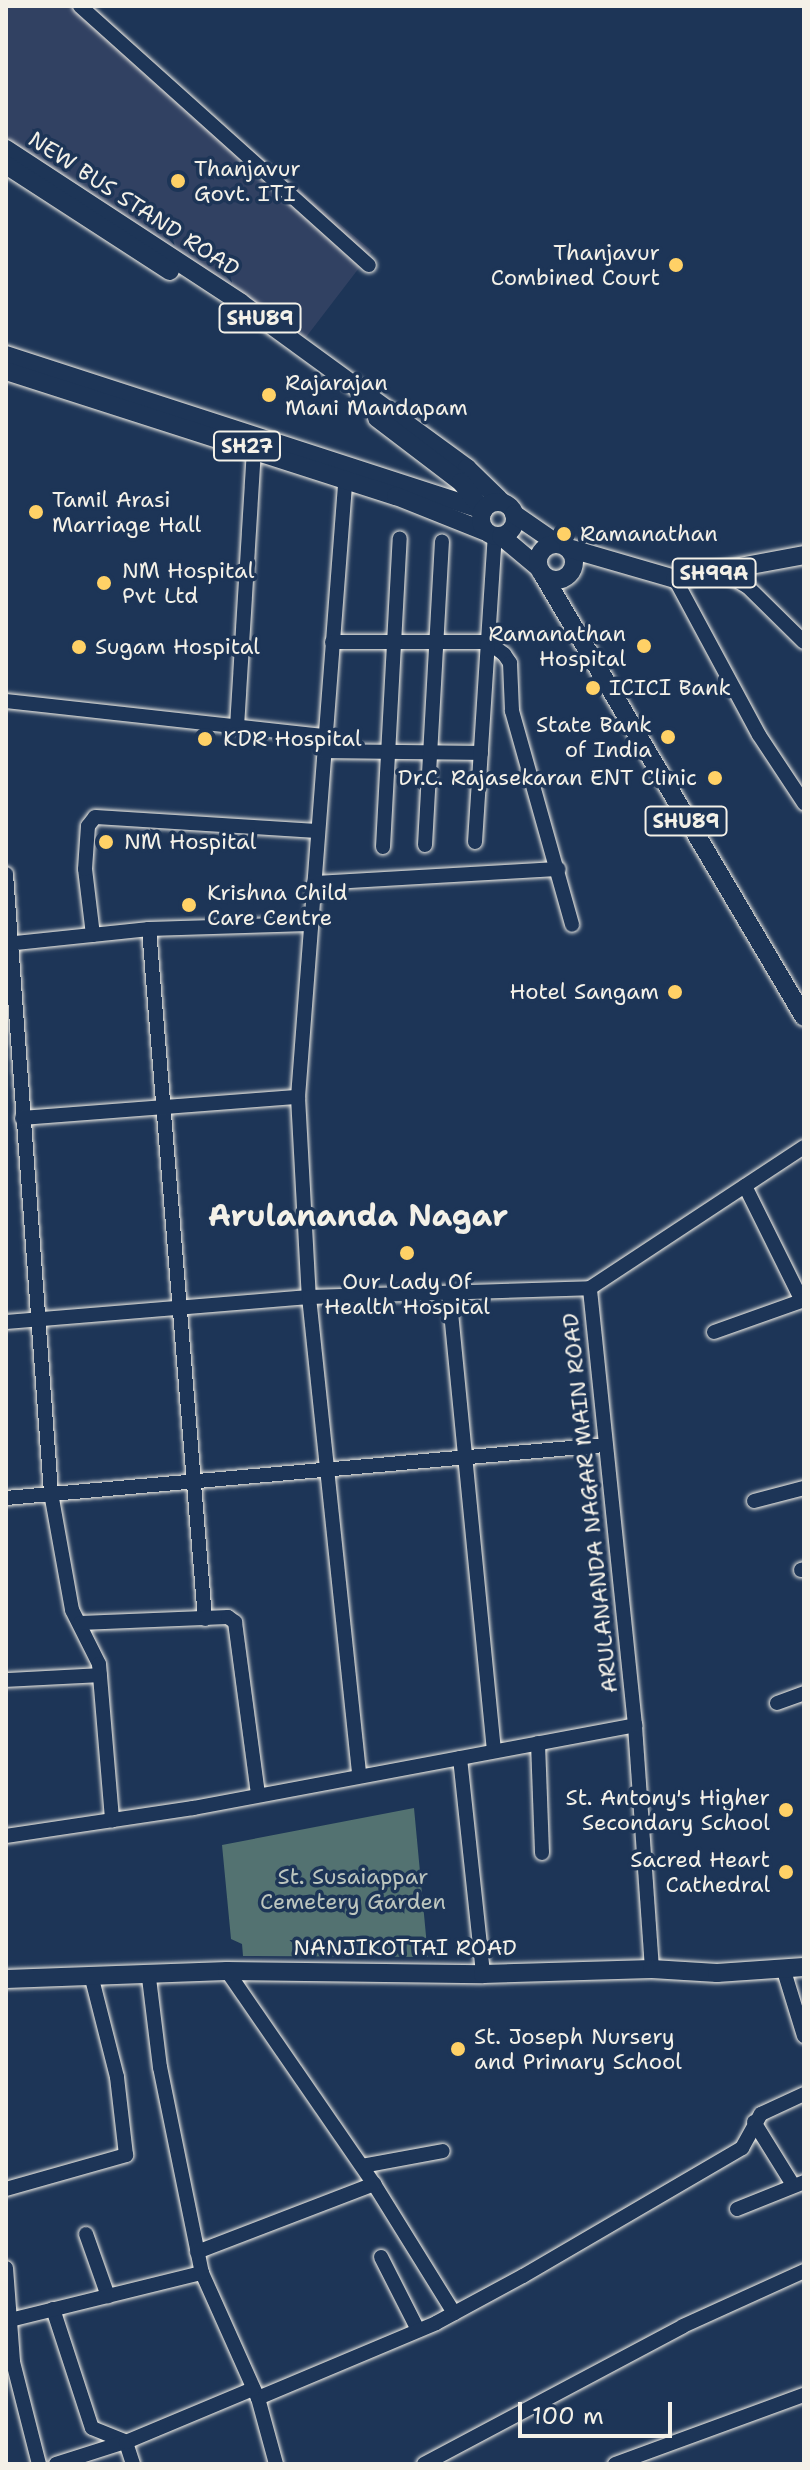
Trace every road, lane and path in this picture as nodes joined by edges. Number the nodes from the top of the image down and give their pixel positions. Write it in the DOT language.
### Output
graph roads {
  1 [pos="80,6"];
  2 [pos="6,149"];
  3 [pos="6,165"];
  4 [pos="369,265"];
  5 [pos="6,355"];
  6 [pos="6,371"];
  7 [pos="102,397"];
  8 [pos="254,448"];
  9 [pos="346,473"];
  10 [pos="508,508"];
  11 [pos="483,510"];
  12 [pos="493,534"];
  13 [pos="400,538"];
  14 [pos="442,541"];
  15 [pos="562,546"];
  16 [pos="804,555"];
  17 [pos="624,564"];
  18 [pos="540,571"];
  19 [pos="570,572"];
  20 [pos="722,572"];
  21 [pos="675,579"];
  22 [pos="569,625"];
  23 [pos="332,642"];
  24 [pos="395,642"];
  25 [pos="437,642"];
  26 [pos="488,642"];
  27 [pos="804,642"];
  28 [pos="6,701"];
  29 [pos="237,727"];
  30 [pos="325,743"];
  31 [pos="389,752"];
  32 [pos="431,753"];
  33 [pos="481,753"];
  34 [pos="804,803"];
  35 [pos="318,831"];
  36 [pos="475,842"];
  37 [pos="425,845"];
  38 [pos="383,847"];
  39 [pos="559,869"];
  40 [pos="6,874"];
  41 [pos="314,883"];
  42 [pos="309,924"];
  43 [pos="572,925"];
  44 [pos="149,929"];
  45 [pos="93,935"];
  46 [pos="8,944"];
  47 [pos="804,1017"];
  48 [pos="298,1097"];
  49 [pos="164,1105"];
  50 [pos="22,1118"];
  51 [pos="804,1147"];
  52 [pos="745,1186"];
  53 [pos="590,1288"];
  54 [pos="449,1292"];
  55 [pos="309,1297"];
  56 [pos="803,1300"];
  57 [pos="178,1308"];
  58 [pos="37,1320"];
  59 [pos="6,1322"];
  60 [pos="714,1332"];
  61 [pos="604,1445"];
  62 [pos="465,1457"];
  63 [pos="325,1469"];
  64 [pos="191,1481"];
  65 [pos="804,1488"];
  66 [pos="51,1493"];
  67 [pos="6,1498"];
  68 [pos="754,1501"];
  69 [pos="205,1619"];
  70 [pos="80,1623"];
  71 [pos="100,1675"];
  72 [pos="6,1680"];
  73 [pos="804,1693"];
  74 [pos="777,1703"];
  75 [pos="635,1725"];
  76 [pos="538,1743"];
  77 [pos="494,1749"];
  78 [pos="460,1758"];
  79 [pos="359,1775"];
  80 [pos="258,1794"];
  81 [pos="112,1820"];
  82 [pos="6,1836"];
  83 [pos="542,1853"];
  84 [pos="804,1967"];
  85 [pos="652,1969"];
  86 [pos="227,1971"];
  87 [pos="784,1971"];
  88 [pos="483,1974"];
  89 [pos="149,1978"];
  90 [pos="6,1979"];
  91 [pos="92,1979"];
  92 [pos="804,2036"];
  93 [pos="804,2094"];
  94 [pos="754,2122"];
  95 [pos="443,2151"];
  96 [pos="362,2166"];
  97 [pos="799,2183"];
  98 [pos="374,2184"];
  99 [pos="6,2189"];
  100 [pos="737,2209"];
  101 [pos="86,2234"];
  102 [pos="197,2252"];
  103 [pos="381,2257"];
  104 [pos="6,2268"];
  105 [pos="804,2271"];
  106 [pos="202,2273"];
  107 [pos="108,2296"];
  108 [pos="53,2309"];
  109 [pos="454,2313"];
  110 [pos="8,2320"];
  111 [pos="418,2330"];
  112 [pos="255,2394"];
  113 [pos="804,2395"];
  114 [pos="126,2442"];
  115 [pos="39,2464"];
  116 [pos="56,2464"];
  117 [pos="133,2464"];
  118 [pos="276,2464"];
  119 [pos="424,2464"];
  120 [pos="615,2464"];
  1 -- 4 [label="street"];
  2 -- 10 [label="main road, NEW BUS STAND ROAD / SHU89"];
  3 -- 11 [label="main road, NEW BUS STAND ROAD / SHU89"];
  5 -- 7 [label="main road, SH27"];
  6 -- 7 [label="main road, SH27"];
  7 -- 8 [label="main road, SH27"];
  7 -- 9 [label="main road, SH27"];
  8 -- 9 [label="main road, SH27"];
  8 -- 29 [label="street"];
  9 -- 11 [label="main road, SH27"];
  9 -- 12 [label="main road, SH27"];
  9 -- 23 [label="street"];
  10 -- 11 [label="main road"];
  10 -- 12 [label="main road"];
  10 -- 15 [label="main road, SHU89"];
  11 -- 12 [label="main road"];
  12 -- 18 [label="main road, SHU89"];
  12 -- 26 [label="street"];
  13 -- 24 [label="street"];
  14 -- 25 [label="street"];
  15 -- 17 [label="main road, SH99A"];
  15 -- 18 [label="main road"];
  15 -- 19 [label="main road, SHU89"];
  16 -- 20 [label="main road, SH99A"];
  17 -- 19 [label="main road, SH99A"];
  17 -- 21 [label="main road, SH99A"];
  18 -- 19 [label="main road"];
  18 -- 22 [label="main road, SHU89"];
  19 -- 22 [label="main road, SHU89"];
  20 -- 21 [label="main road, SH99A"];
  20 -- 27 [label="street"];
  21 -- 34 [label="street"];
  22 -- 47 [label="main road, SHU89"];
  23 -- 24 [label="street"];
  23 -- 30 [label="street"];
  24 -- 25 [label="street"];
  24 -- 31 [label="street"];
  25 -- 26 [label="street"];
  25 -- 32 [label="street"];
  26 -- 33 [label="street"];
  26 -- 39 [label="street"];
  28 -- 29 [label="street"];
  29 -- 30 [label="street"];
  30 -- 31 [label="street"];
  30 -- 35 [label="street"];
  31 -- 32 [label="street"];
  31 -- 38 [label="street"];
  32 -- 33 [label="street"];
  32 -- 37 [label="street"];
  33 -- 36 [label="street"];
  35 -- 41 [label="street"];
  35 -- 45 [label="street"];
  39 -- 41 [label="street"];
  39 -- 43 [label="street"];
  40 -- 46 [label="street"];
  41 -- 42 [label="street"];
  42 -- 44 [label="street"];
  42 -- 48 [label="street"];
  44 -- 45 [label="street"];
  44 -- 49 [label="street"];
  45 -- 46 [label="street"];
  46 -- 50 [label="street"];
  48 -- 49 [label="street"];
  48 -- 55 [label="street"];
  49 -- 50 [label="street"];
  49 -- 57 [label="street"];
  50 -- 58 [label="street"];
  51 -- 52 [label="street, ARULANANDA NAGAR MAIN ROAD"];
  52 -- 53 [label="street, ARULANANDA NAGAR MAIN ROAD"];
  52 -- 56 [label="street"];
  53 -- 54 [label="street"];
  53 -- 61 [label="street, ARULANANDA NAGAR MAIN ROAD"];
  54 -- 55 [label="street"];
  54 -- 62 [label="street"];
  55 -- 57 [label="street"];
  55 -- 63 [label="street"];
  56 -- 60 [label="street"];
  57 -- 58 [label="street"];
  57 -- 64 [label="street"];
  58 -- 59 [label="street"];
  58 -- 66 [label="street"];
  61 -- 62 [label="street"];
  61 -- 75 [label="street, ARULANANDA NAGAR MAIN ROAD"];
  62 -- 63 [label="street"];
  62 -- 77 [label="street"];
  63 -- 64 [label="street"];
  63 -- 79 [label="street"];
  64 -- 66 [label="street"];
  64 -- 69 [label="street"];
  65 -- 68 [label="street"];
  66 -- 67 [label="street"];
  66 -- 70 [label="street"];
  69 -- 70 [label="street"];
  69 -- 80 [label="street"];
  70 -- 71 [label="street"];
  71 -- 72 [label="street"];
  71 -- 81 [label="street"];
  73 -- 74 [label="street"];
  75 -- 76 [label="street"];
  75 -- 85 [label="street, ARULANANDA NAGAR MAIN ROAD"];
  76 -- 77 [label="street"];
  76 -- 83 [label="street"];
  77 -- 78 [label="street"];
  78 -- 79 [label="street"];
  78 -- 88 [label="street"];
  79 -- 80 [label="street"];
  80 -- 81 [label="street"];
  81 -- 82 [label="street"];
  84 -- 87 [label="main road, NANJIKOTTAI ROAD"];
  85 -- 87 [label="main road, NANJIKOTTAI ROAD"];
  85 -- 88 [label="main road, NANJIKOTTAI ROAD"];
  86 -- 88 [label="main road, NANJIKOTTAI ROAD"];
  86 -- 89 [label="main road, NANJIKOTTAI ROAD"];
  86 -- 96 [label="street"];
  87 -- 92 [label="street"];
  89 -- 91 [label="main road, NANJIKOTTAI ROAD"];
  89 -- 102 [label="street"];
  90 -- 91 [label="main road, NANJIKOTTAI ROAD"];
  91 -- 99 [label="street"];
  93 -- 94 [label="street"];
  94 -- 97 [label="street"];
  94 -- 109 [label="street"];
  95 -- 96 [label="street"];
  96 -- 98 [label="street"];
  97 -- 100 [label="street"];
  98 -- 102 [label="street"];
  98 -- 109 [label="street"];
  101 -- 107 [label="street"];
  102 -- 106 [label="street"];
  103 -- 111 [label="street"];
  104 -- 110 [label="street"];
  105 -- 119 [label="street"];
  106 -- 107 [label="street"];
  106 -- 112 [label="street"];
  107 -- 108 [label="street"];
  108 -- 110 [label="street"];
  108 -- 114 [label="street"];
  109 -- 111 [label="street"];
  110 -- 115 [label="street"];
  111 -- 112 [label="street"];
  112 -- 114 [label="street"];
  112 -- 118 [label="street"];
  113 -- 120 [label="street"];
  114 -- 116 [label="street"];
  114 -- 117 [label="street"];
}
